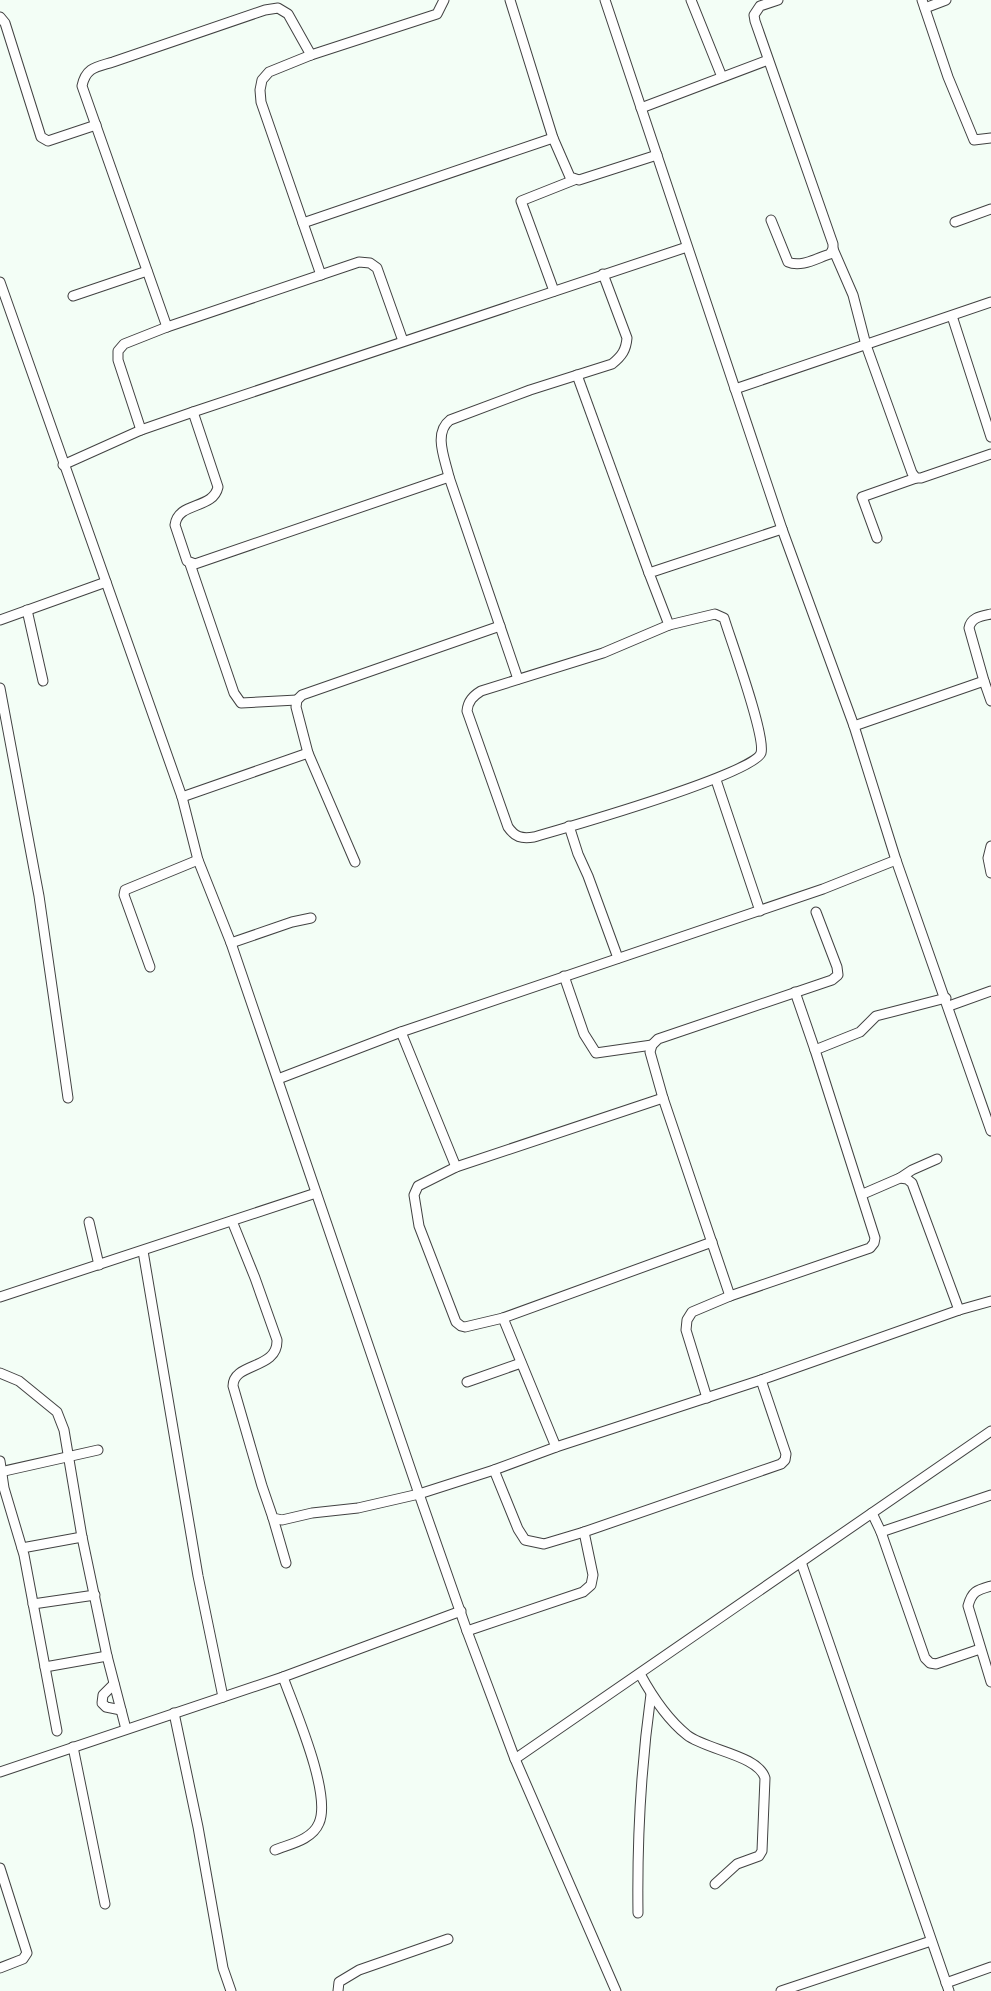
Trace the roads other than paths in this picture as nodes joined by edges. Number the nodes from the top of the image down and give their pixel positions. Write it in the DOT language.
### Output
graph roads {
  1 [pos="444,0"];
  2 [pos="510,0"];
  3 [pos="605,0"];
  4 [pos="691,0"];
  5 [pos="778,0"];
  6 [pos="946,0"];
  7 [pos="923,4"];
  8 [pos="0,17"];
  9 [pos="311,55"];
  10 [pos="768,60"];
  11 [pos="722,78"];
  12 [pos="641,108"];
  13 [pos="96,125"];
  14 [pos="553,138"];
  15 [pos="991,138"];
  16 [pos="657,155"];
  17 [pos="574,180"];
  18 [pos="991,209"];
  19 [pos="771,220"];
  20 [pos="955,222"];
  21 [pos="303,223"];
  22 [pos="687,246"];
  23 [pos="833,249"];
  24 [pos="147,271"];
  25 [pos="603,274"];
  26 [pos="320,275"];
  27 [pos="0,282"];
  28 [pos="554,291"];
  29 [pos="73,296"];
  30 [pos="991,302"];
  31 [pos="952,316"];
  32 [pos="167,327"];
  33 [pos="402,341"];
  34 [pos="866,345"];
  35 [pos="577,375"];
  36 [pos="735,389"];
  37 [pos="193,412"];
  38 [pos="141,430"];
  39 [pos="991,436"];
  40 [pos="991,454"];
  41 [pos="63,464"];
  42 [pos="449,477"];
  43 [pos="916,478"];
  44 [pos="782,529"];
  45 [pos="877,538"];
  46 [pos="190,564"];
  47 [pos="649,573"];
  48 [pos="106,582"];
  49 [pos="27,610"];
  50 [pos="991,614"];
  51 [pos="0,620"];
  52 [pos="500,626"];
  53 [pos="669,626"];
  54 [pos="518,679"];
  55 [pos="43,681"];
  56 [pos="984,681"];
  57 [pos="0,688"];
  58 [pos="297,700"];
  59 [pos="991,701"];
  60 [pos="854,726"];
  61 [pos="308,753"];
  62 [pos="716,780"];
  63 [pos="182,797"];
  64 [pos="569,826"];
  65 [pos="991,846"];
  66 [pos="198,860"];
  67 [pos="896,860"];
  68 [pos="355,862"];
  69 [pos="991,874"];
  70 [pos="760,911"];
  71 [pos="816,912"];
  72 [pos="311,918"];
  73 [pos="231,943"];
  74 [pos="618,958"];
  75 [pos="150,967"];
  76 [pos="564,976"];
  77 [pos="991,991"];
  78 [pos="795,992"];
  79 [pos="947,1002"];
  80 [pos="401,1032"];
  81 [pos="652,1045"];
  82 [pos="815,1050"];
  83 [pos="278,1079"];
  84 [pos="68,1098"];
  85 [pos="662,1098"];
  86 [pos="991,1131"];
  87 [pos="937,1159"];
  88 [pos="456,1167"];
  89 [pos="900,1178"];
  90 [pos="316,1193"];
  91 [pos="862,1194"];
  92 [pos="232,1221"];
  93 [pos="89,1222"];
  94 [pos="712,1242"];
  95 [pos="143,1251"];
  96 [pos="99,1265"];
  97 [pos="730,1296"];
  98 [pos="0,1298"];
  99 [pos="991,1301"];
  100 [pos="959,1310"];
  101 [pos="503,1318"];
  102 [pos="522,1363"];
  103 [pos="0,1373"];
  104 [pos="761,1380"];
  105 [pos="467,1382"];
  106 [pos="707,1398"];
  107 [pos="991,1431"];
  108 [pos="556,1446"];
  109 [pos="98,1450"];
  110 [pos="68,1456"];
  111 [pos="0,1461"];
  112 [pos="494,1470"];
  113 [pos="1,1471"];
  114 [pos="418,1494"];
  115 [pos="991,1496"];
  116 [pos="872,1513"];
  117 [pos="273,1518"];
  118 [pos="584,1532"];
  119 [pos="881,1532"];
  120 [pos="82,1537"];
  121 [pos="22,1548"];
  122 [pos="801,1562"];
  123 [pos="286,1563"];
  124 [pos="991,1586"];
  125 [pos="95,1595"];
  126 [pos="33,1604"];
  127 [pos="461,1611"];
  128 [pos="467,1631"];
  129 [pos="980,1649"];
  130 [pos="107,1656"];
  131 [pos="45,1667"];
  132 [pos="640,1674"];
  133 [pos="283,1677"];
  134 [pos="991,1682"];
  135 [pos="114,1684"];
  136 [pos="651,1694"];
  137 [pos="223,1697"];
  138 [pos="121,1710"];
  139 [pos="174,1713"];
  140 [pos="126,1729"];
  141 [pos="57,1731"];
  142 [pos="73,1747"];
  143 [pos="515,1759"];
  144 [pos="0,1772"];
  145 [pos="275,1850"];
  146 [pos="0,1868"];
  147 [pos="714,1884"];
  148 [pos="105,1904"];
  149 [pos="638,1913"];
  150 [pos="448,1939"];
  151 [pos="932,1941"];
  152 [pos="991,1967"];
  153 [pos="0,1968"];
  154 [pos="948,1987"];
  155 [pos="231,1991"];
  156 [pos="338,1991"];
  157 [pos="616,1991"];
  158 [pos="781,1991"];
  1 -- 9 [label="street"];
  2 -- 14 [label="street"];
  3 -- 12 [label="street"];
  4 -- 11 [label="street"];
  5 -- 10 [label="street"];
  6 -- 7 [label="street"];
  7 -- 15 [label="street"];
  8 -- 13 [label="street"];
  9 -- 13 [label="street"];
  9 -- 21 [label="street"];
  10 -- 11 [label="street"];
  10 -- 23 [label="street"];
  11 -- 12 [label="street"];
  12 -- 16 [label="street"];
  13 -- 24 [label="street"];
  14 -- 17 [label="street"];
  14 -- 21 [label="street"];
  16 -- 17 [label="street"];
  16 -- 22 [label="street"];
  17 -- 28 [label="street"];
  18 -- 20 [label="street"];
  19 -- 23 [label="street"];
  21 -- 26 [label="street"];
  22 -- 25 [label="street"];
  22 -- 36 [label="street"];
  23 -- 34 [label="street"];
  24 -- 29 [label="street"];
  24 -- 32 [label="street"];
  25 -- 28 [label="street"];
  25 -- 35 [label="street"];
  26 -- 32 [label="street"];
  26 -- 33 [label="street"];
  27 -- 41 [label="street"];
  28 -- 33 [label="street"];
  30 -- 31 [label="street"];
  31 -- 34 [label="street"];
  31 -- 39 [label="street"];
  32 -- 38 [label="street"];
  33 -- 37 [label="street"];
  34 -- 36 [label="street"];
  34 -- 43 [label="street"];
  35 -- 42 [label="street"];
  35 -- 47 [label="street"];
  36 -- 44 [label="street"];
  37 -- 38 [label="street"];
  37 -- 46 [label="street"];
  38 -- 41 [label="street"];
  40 -- 43 [label="street"];
  41 -- 48 [label="street"];
  42 -- 46 [label="street"];
  42 -- 52 [label="street"];
  43 -- 45 [label="street"];
  44 -- 47 [label="street"];
  44 -- 60 [label="street"];
  46 -- 58 [label="street"];
  47 -- 53 [label="street"];
  48 -- 49 [label="street"];
  48 -- 63 [label="street"];
  49 -- 51 [label="street"];
  49 -- 55 [label="street"];
  50 -- 56 [label="street"];
  52 -- 54 [label="street"];
  52 -- 58 [label="street"];
  53 -- 54 [label="street"];
  53 -- 62 [label="street"];
  54 -- 64 [label="street"];
  56 -- 59 [label="street"];
  56 -- 60 [label="street"];
  57 -- 84 [label="street"];
  58 -- 61 [label="street"];
  60 -- 67 [label="street"];
  61 -- 63 [label="street"];
  61 -- 68 [label="street"];
  62 -- 64 [label="street"];
  62 -- 70 [label="street"];
  63 -- 66 [label="street"];
  64 -- 74 [label="street"];
  65 -- 69 [label="street"];
  66 -- 73 [label="street"];
  66 -- 75 [label="street"];
  67 -- 70 [label="street"];
  67 -- 79 [label="street"];
  70 -- 74 [label="street"];
  71 -- 78 [label="street"];
  72 -- 73 [label="street"];
  73 -- 83 [label="street"];
  74 -- 76 [label="street"];
  76 -- 80 [label="street"];
  76 -- 81 [label="street"];
  77 -- 79 [label="street"];
  78 -- 81 [label="street"];
  78 -- 82 [label="street"];
  79 -- 82 [label="street"];
  79 -- 86 [label="street"];
  80 -- 83 [label="street"];
  80 -- 88 [label="street"];
  81 -- 85 [label="street"];
  82 -- 91 [label="street"];
  83 -- 90 [label="street"];
  85 -- 88 [label="street"];
  85 -- 94 [label="street"];
  87 -- 89 [label="street"];
  88 -- 101 [label="street"];
  89 -- 91 [label="street"];
  89 -- 100 [label="street"];
  90 -- 92 [label="street"];
  90 -- 114 [label="street"];
  91 -- 97 [label="street"];
  92 -- 95 [label="street"];
  92 -- 117 [label="street"];
  93 -- 96 [label="street"];
  94 -- 97 [label="street"];
  94 -- 101 [label="street"];
  95 -- 96 [label="street"];
  95 -- 137 [label="street"];
  96 -- 98 [label="street"];
  97 -- 106 [label="street"];
  99 -- 100 [label="street"];
  100 -- 104 [label="street"];
  101 -- 102 [label="street"];
  102 -- 105 [label="street"];
  102 -- 108 [label="street"];
  103 -- 110 [label="street"];
  104 -- 106 [label="street"];
  104 -- 118 [label="street"];
  106 -- 108 [label="street"];
  107 -- 116 [label="street"];
  108 -- 112 [label="street"];
  109 -- 110 [label="street"];
  110 -- 113 [label="street"];
  110 -- 120 [label="street"];
  111 -- 113 [label="street"];
  112 -- 114 [label="street"];
  112 -- 118 [label="street"];
  113 -- 121 [label="street"];
  114 -- 117 [label="street"];
  114 -- 127 [label="street"];
  115 -- 119 [label="street"];
  116 -- 119 [label="street"];
  116 -- 122 [label="street"];
  117 -- 123 [label="street"];
  118 -- 128 [label="street"];
  119 -- 129 [label="street"];
  120 -- 121 [label="street"];
  120 -- 125 [label="street"];
  121 -- 126 [label="street"];
  122 -- 132 [label="street"];
  122 -- 151 [label="street"];
  124 -- 129 [label="street"];
  125 -- 126 [label="street"];
  125 -- 130 [label="street"];
  126 -- 131 [label="street"];
  127 -- 128 [label="street"];
  127 -- 133 [label="street"];
  128 -- 143 [label="street"];
  129 -- 134 [label="street"];
  130 -- 131 [label="street"];
  130 -- 135 [label="street"];
  131 -- 141 [label="street"];
  132 -- 136 [label="street"];
  132 -- 143 [label="street"];
  133 -- 137 [label="street"];
  133 -- 145 [label="street"];
  135 -- 138 [label="street"];
  135 -- 138 [label="street"];
  136 -- 147 [label="street"];
  136 -- 149 [label="street"];
  137 -- 139 [label="street"];
  138 -- 140 [label="street"];
  139 -- 140 [label="street"];
  139 -- 155 [label="street"];
  140 -- 142 [label="street"];
  142 -- 144 [label="street"];
  142 -- 148 [label="street"];
  143 -- 157 [label="street"];
  146 -- 153 [label="street"];
  150 -- 156 [label="street"];
  151 -- 154 [label="street"];
  151 -- 158 [label="street"];
  152 -- 154 [label="street"];
}
